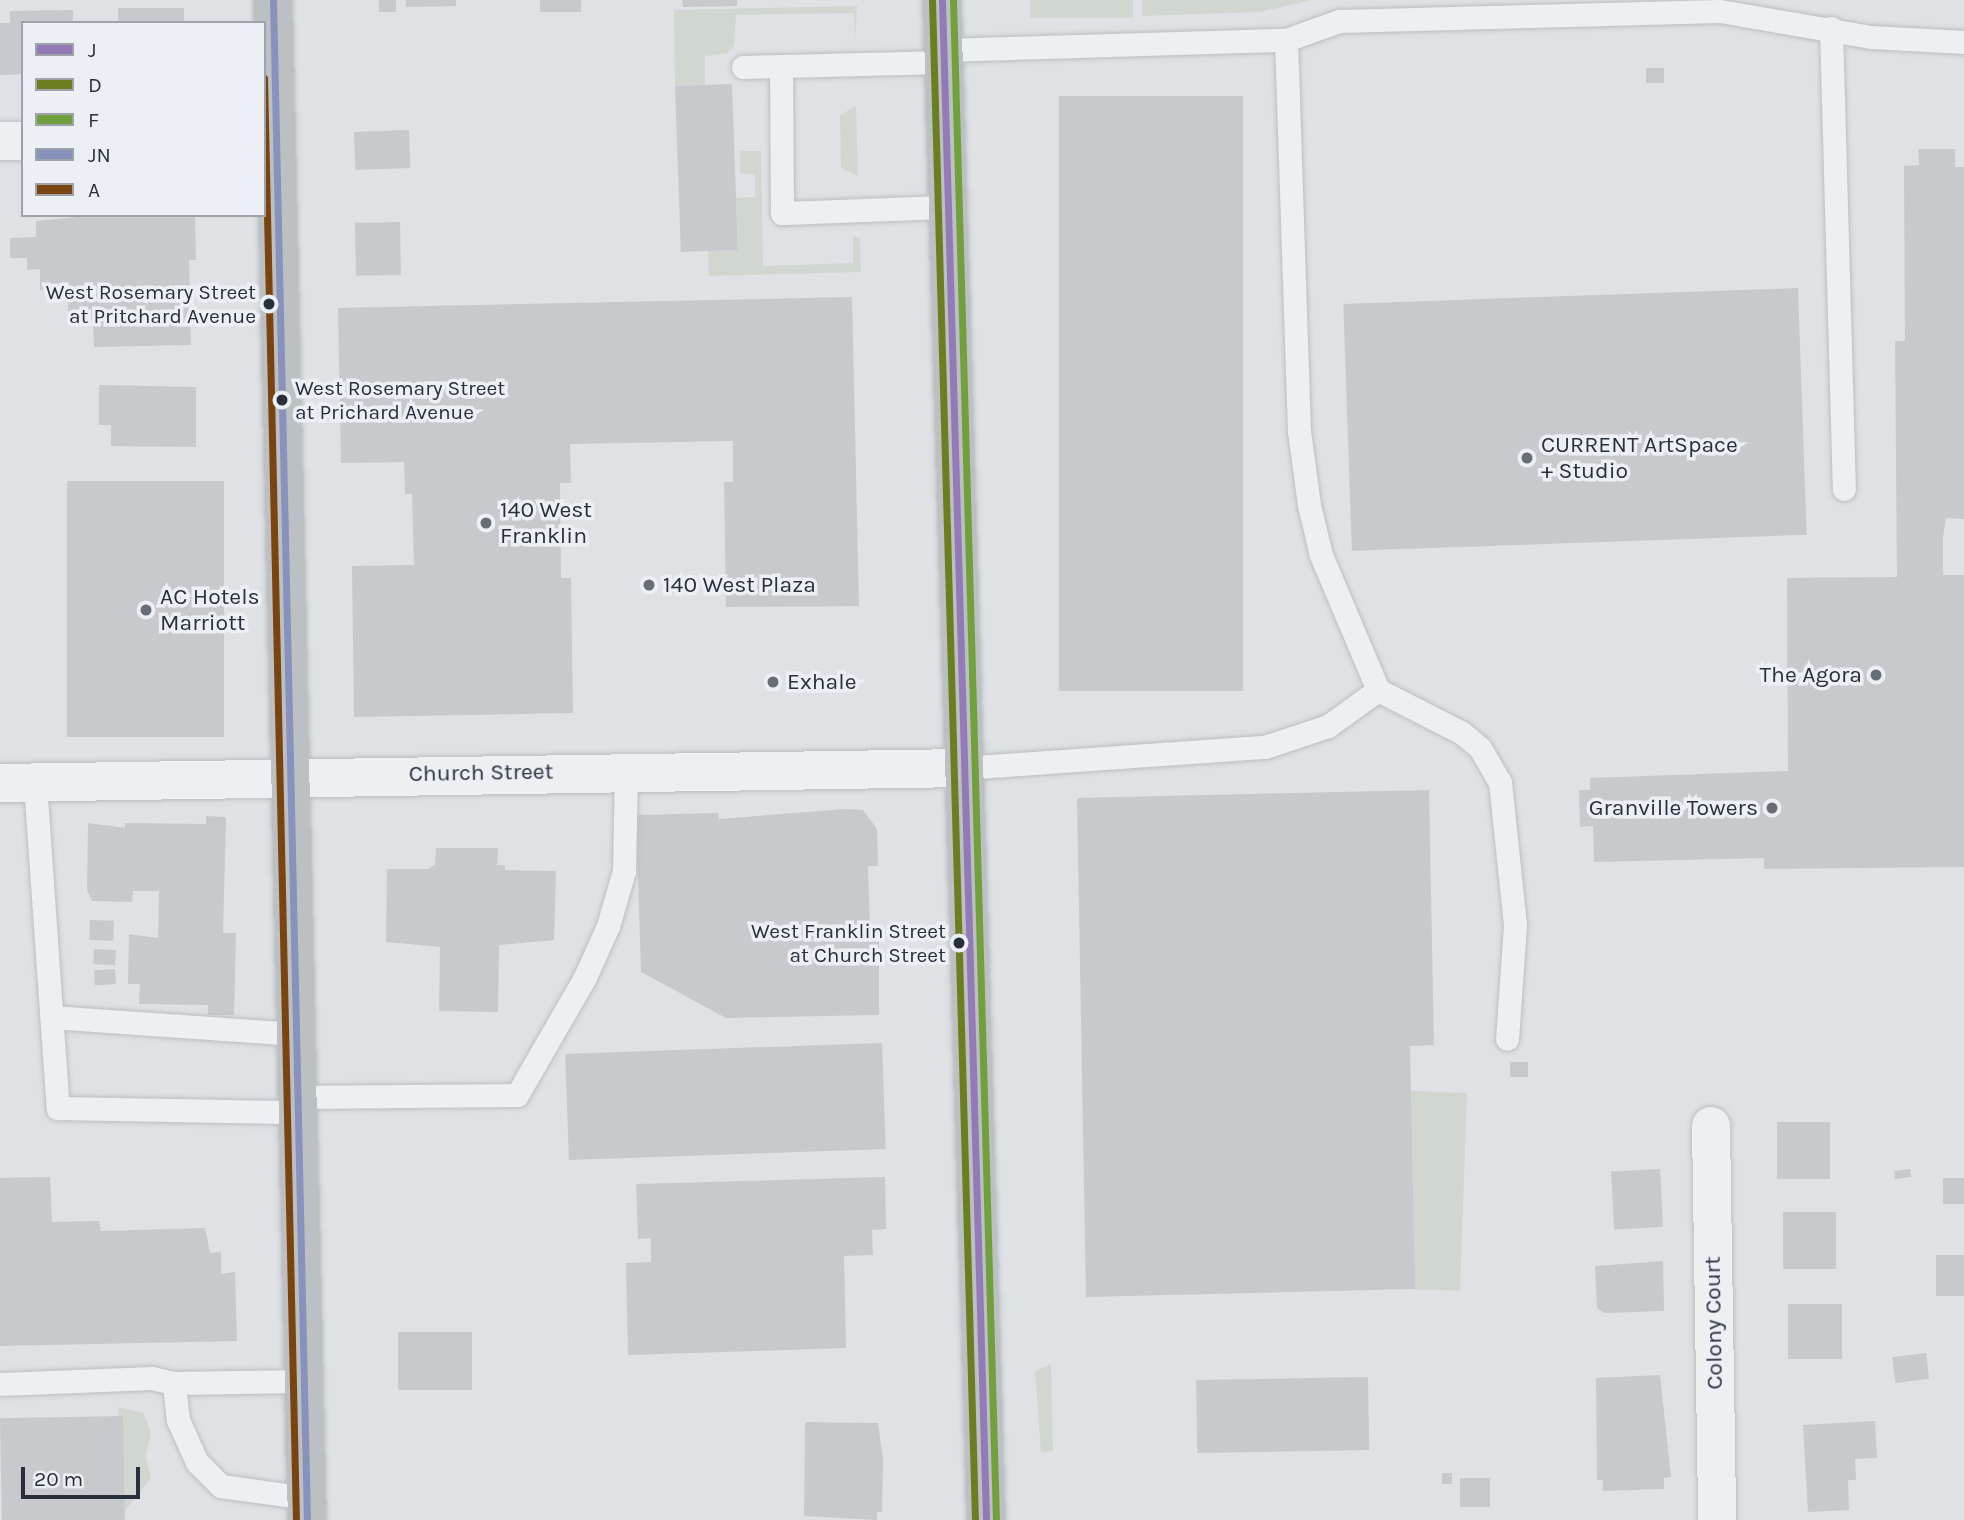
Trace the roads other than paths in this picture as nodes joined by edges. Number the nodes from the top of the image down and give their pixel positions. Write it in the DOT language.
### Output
graph roads {
  1 [pos="273,0"];
  2 [pos="942,0"];
  3 [pos="1831,28"];
  4 [pos="1286,40"];
  5 [pos="1964,42"];
  6 [pos="943,56"];
  7 [pos="781,66"];
  8 [pos="743,67"];
  9 [pos="270,135"];
  10 [pos="0,141"];
  11 [pos="21,141"];
  12 [pos="947,207"];
  13 [pos="1844,489"];
  14 [pos="1378,690"];
  15 [pos="962,768"];
  16 [pos="626,770"];
  17 [pos="289,776"];
  18 [pos="18,783"];
  19 [pos="52,1017"];
  20 [pos="295,1034"];
  21 [pos="1507,1039"];
  22 [pos="297,1104"];
  23 [pos="1711,1126"];
  24 [pos="304,1381"];
  25 [pos="174,1383"];
  26 [pos="0,1384"];
  27 [pos="307,1509"];
  28 [pos="986,1520"];
  29 [pos="1717,1520"];
  1 -- 9 [label="main road"];
  2 -- 6 [label="main road"];
  3 -- 4 [label="lane"];
  3 -- 5 [label="lane"];
  3 -- 13 [label="lane"];
  4 -- 6 [label="lane"];
  4 -- 14 [label="lane"];
  6 -- 7 [label="lane"];
  6 -- 12 [label="main road"];
  7 -- 8 [label="lane"];
  7 -- 12 [label="lane"];
  9 -- 17 [label="main road"];
  10 -- 11 [label="street"];
  12 -- 15 [label="main road"];
  14 -- 15 [label="lane"];
  14 -- 21 [label="lane"];
  15 -- 16 [label="street, Church Street"];
  15 -- 28 [label="main road"];
  16 -- 17 [label="street, Church Street"];
  16 -- 22 [label="lane"];
  17 -- 18 [label="street, Church Street"];
  17 -- 20 [label="main road"];
  18 -- 19 [label="lane"];
  19 -- 20 [label="lane"];
  19 -- 22 [label="lane"];
  20 -- 22 [label="main road"];
  22 -- 24 [label="main road"];
  23 -- 29 [label="street, Colony Court"];
  24 -- 25 [label="lane"];
  24 -- 27 [label="main road"];
  25 -- 26 [label="lane"];
  25 -- 27 [label="lane"];
}
